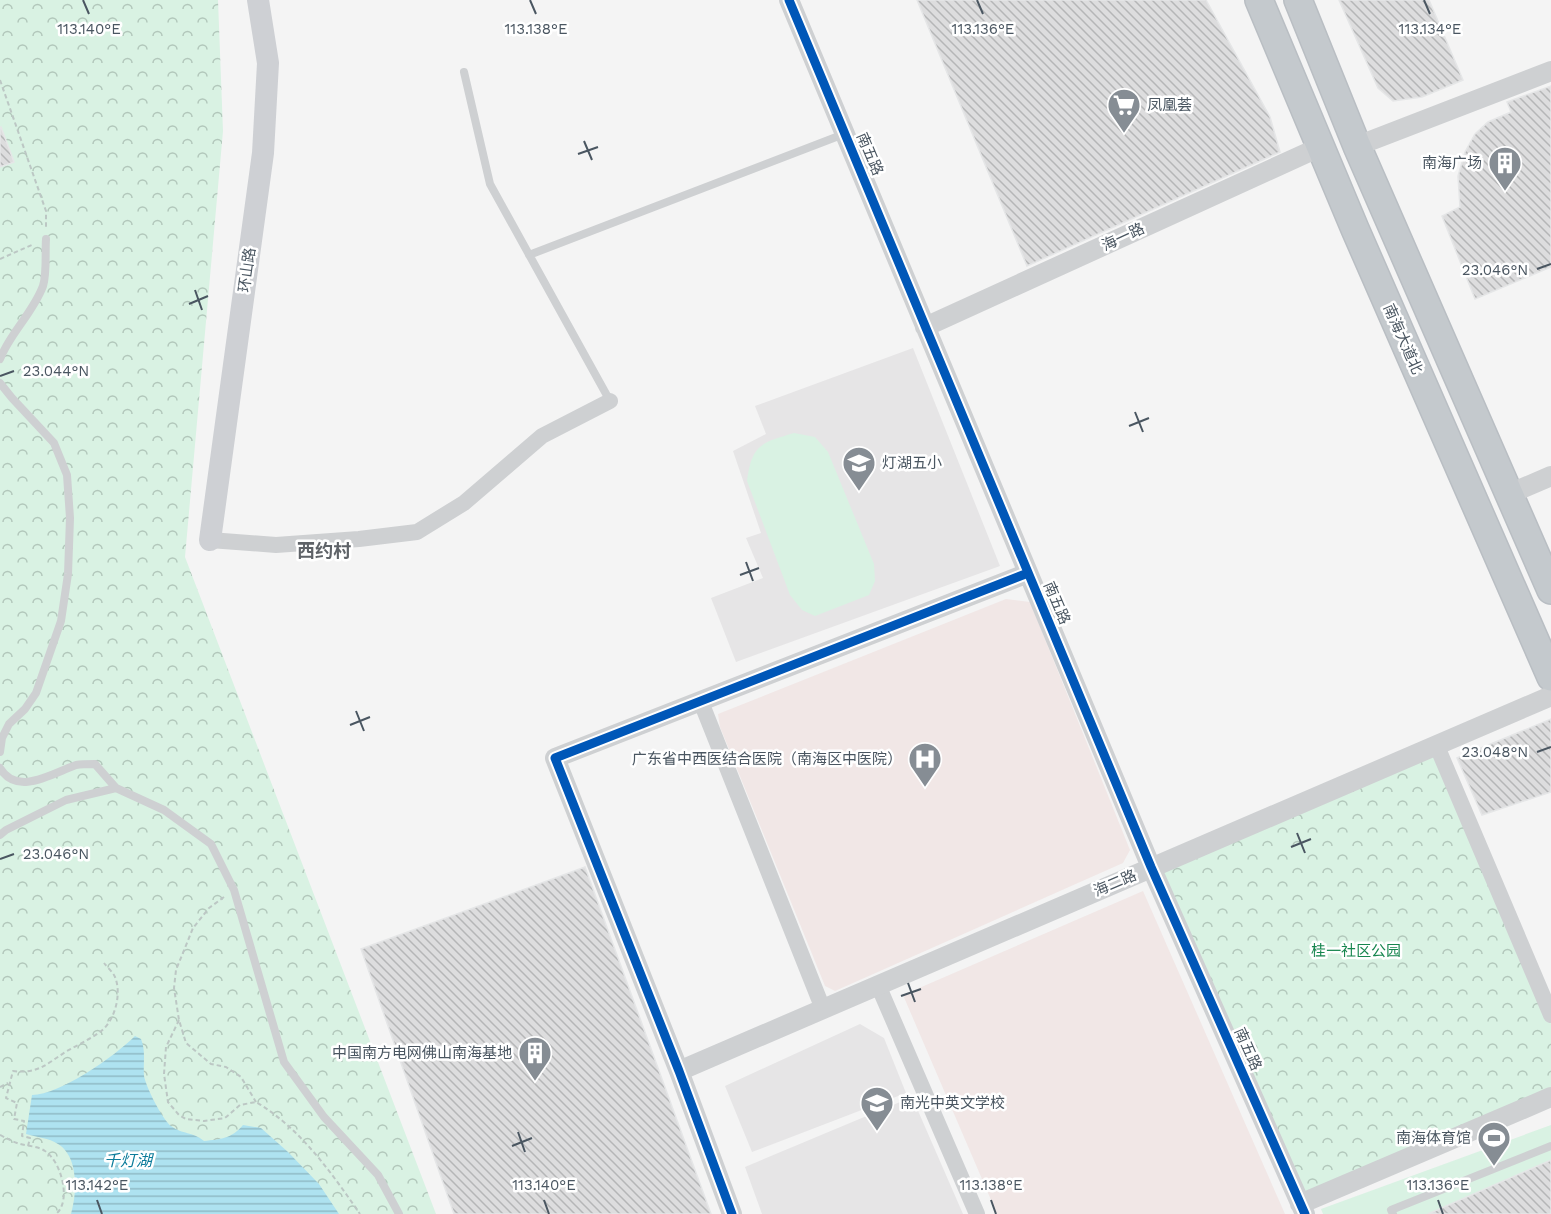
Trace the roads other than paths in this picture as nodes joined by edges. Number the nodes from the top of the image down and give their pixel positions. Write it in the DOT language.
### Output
graph roads {
  1 [pos="258,0"];
  2 [pos="789,0"];
  3 [pos="1259,0"];
  4 [pos="1298,0"];
  5 [pos="1551,71"];
  6 [pos="464,72"];
  7 [pos="845,134"];
  8 [pos="1357,146"];
  9 [pos="1320,147"];
  10 [pos="46,239"];
  11 [pos="529,255"];
  12 [pos="925,327"];
  13 [pos="0,359"];
  14 [pos="0,383"];
  15 [pos="610,401"];
  16 [pos="1551,476"];
  17 [pos="1509,494"];
  18 [pos="210,540"];
  19 [pos="1028,573"];
  20 [pos="1551,590"];
  21 [pos="1551,677"];
  22 [pos="1551,696"];
  23 [pos="701,702"];
  24 [pos="1436,744"];
  25 [pos="0,752"];
  26 [pos="0,768"];
  27 [pos="116,788"];
  28 [pos="0,835"];
  29 [pos="1151,867"];
  30 [pos="878,985"];
  31 [pos="823,1009"];
  32 [pos="1551,1015"];
  33 [pos="679,1071"];
  34 [pos="1551,1097"];
  35 [pos="1551,1146"];
  36 [pos="1303,1209"];
  37 [pos="399,1214"];
  38 [pos="732,1214"];
  39 [pos="977,1214"];
  40 [pos="1393,1214"];
  1 -- 18 [label="main road, 环山路"];
  2 -- 7 [label="street, 南五路"];
  3 -- 9 [label="highway, 南海大道北"];
  4 -- 8 [label="highway"];
  5 -- 8 [label="street"];
  6 -- 11 [label="lane"];
  7 -- 11 [label="lane"];
  7 -- 12 [label="street, 南五路"];
  8 -- 17 [label="highway"];
  9 -- 12 [label="street, 海一路"];
  9 -- 21 [label="highway, 南海大道北"];
  10 -- 13 [label="lane"];
  11 -- 15 [label="lane"];
  12 -- 19 [label="street, 南五路"];
  14 -- 25 [label="lane"];
  15 -- 18 [label="street"];
  16 -- 17 [label="street"];
  17 -- 20 [label="highway"];
  19 -- 23 [label="street"];
  19 -- 29 [label="street, 南五路"];
  22 -- 24 [label="street, 海二路"];
  23 -- 31 [label="street"];
  23 -- 33 [label="street"];
  24 -- 29 [label="street, 海二路"];
  24 -- 32 [label="street"];
  26 -- 27 [label="lane"];
  27 -- 28 [label="lane"];
  27 -- 37 [label="lane"];
  29 -- 30 [label="street, 海二路"];
  29 -- 36 [label="street, 南五路"];
  30 -- 31 [label="street, 海二路"];
  30 -- 39 [label="street"];
  31 -- 33 [label="street, 海二路"];
  33 -- 38 [label="street"];
  34 -- 36 [label="street"];
  35 -- 40 [label="lane"];
}
